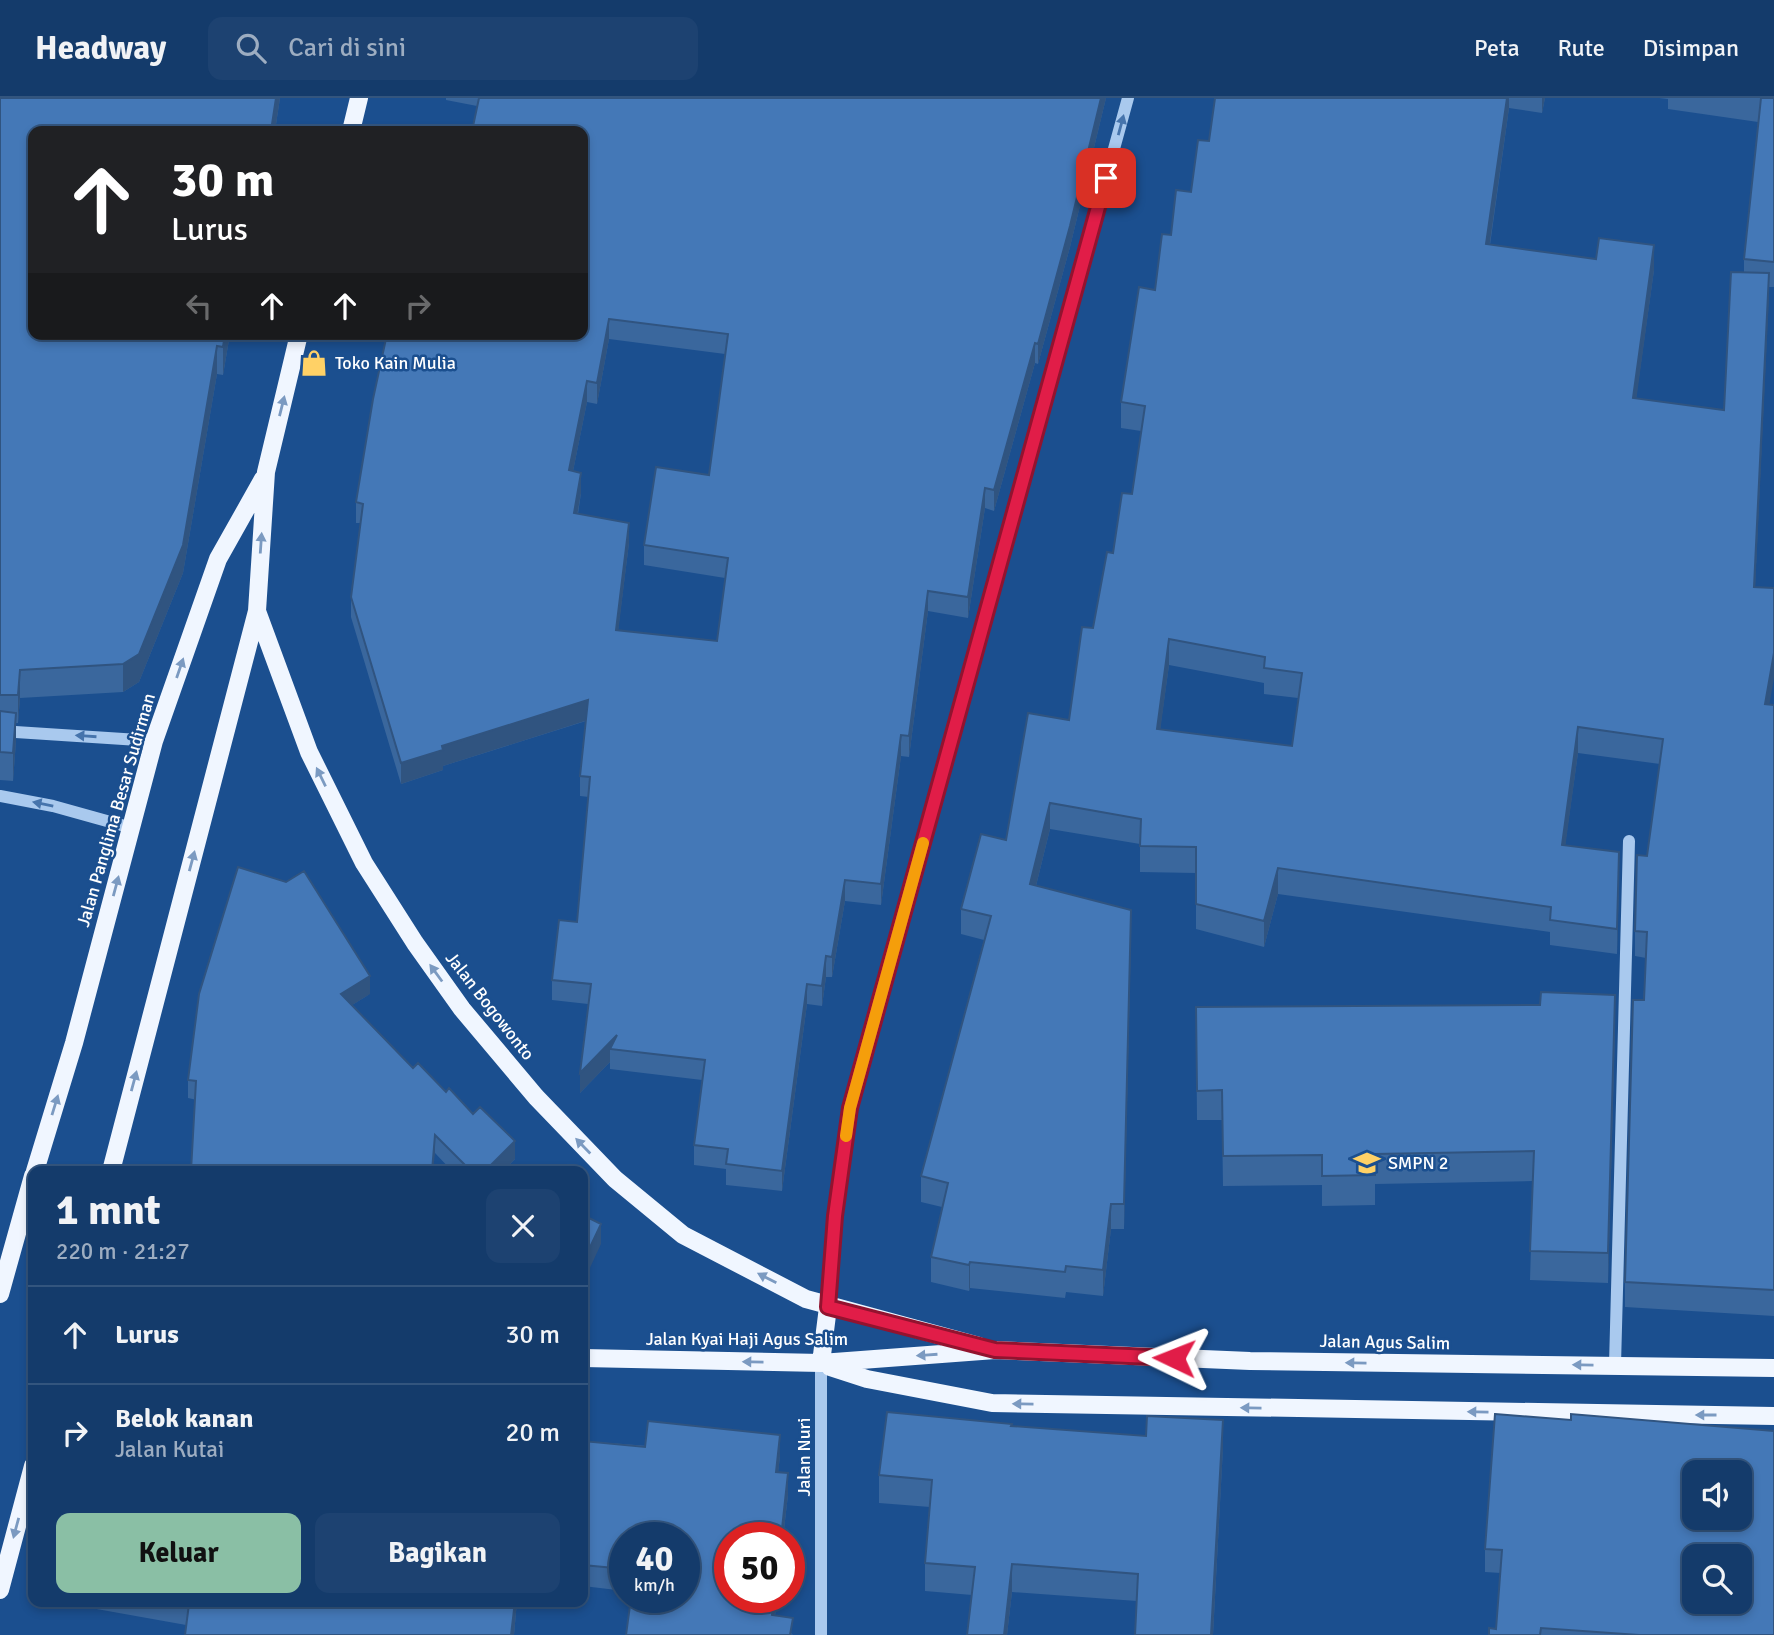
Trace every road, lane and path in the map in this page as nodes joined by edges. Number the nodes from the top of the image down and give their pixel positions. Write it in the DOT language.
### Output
graph roads {
  1 [pos="359,98"];
  2 [pos="1128,98"];
  3 [pos="352,126"];
  4 [pos="298,340"];
  5 [pos="266,472"];
  6 [pos="257,611"];
  7 [pos="0,730"];
  8 [pos="154,741"];
  9 [pos="0,796"];
  10 [pos="132,828"];
  11 [pos="1629,841"];
  12 [pos="37,1166"];
  13 [pos="112,1166"];
  14 [pos="28,1192"];
  15 [pos="0,1294"];
  16 [pos="828,1307"];
  17 [pos="995,1350"];
  18 [pos="588,1358"];
  19 [pos="821,1363"];
  20 [pos="1615,1365"];
  21 [pos="1774,1368"];
  22 [pos="1774,1416"];
  23 [pos="28,1485"];
  24 [pos="0,1590"];
  25 [pos="821,1635"];
  1 -- 3 [label="main road"];
  16 -- 2 [label="street, one-way"];
  5 -- 4 [label="main road, Jalan Panglima Besar Sudirman, one-way"];
  6 -- 5 [label="main road, Jalan Panglima Besar Sudirman, one-way"];
  8 -- 5 [label="main road, Jalan Panglima Besar Sudirman, one-way"];
  13 -- 6 [label="main road, Jalan Panglima Besar Sudirman, one-way"];
  16 -- 6 [label="main road, Jalan Bogowonto, one-way"];
  8 -- 7 [label="street, one-way"];
  8 -- 10 [label="main road, Jalan Panglima Besar Sudirman"];
  10 -- 9 [label="street, one-way"];
  12 -- 10 [label="main road, Jalan Panglima Besar Sudirman, one-way"];
  11 -- 20 [label="street"];
  14 -- 15 [label="main road"];
  16 -- 17 [label="main road, Jalan Bogowonto"];
  16 -- 19 [label="main road"];
  17 -- 19 [label="main road, Jalan Kyai Haji Agus Salim, one-way"];
  20 -- 17 [label="main road, Jalan Agus Salim, one-way"];
  19 -- 18 [label="main road, Jalan Kyai Haji Agus Salim, one-way"];
  22 -- 19 [label="main road, one-way"];
  19 -- 25 [label="street, Jalan Nuri"];
  20 -- 21 [label="main road, Jalan Agus Salim"];
  23 -- 24 [label="main road, one-way"];
}
